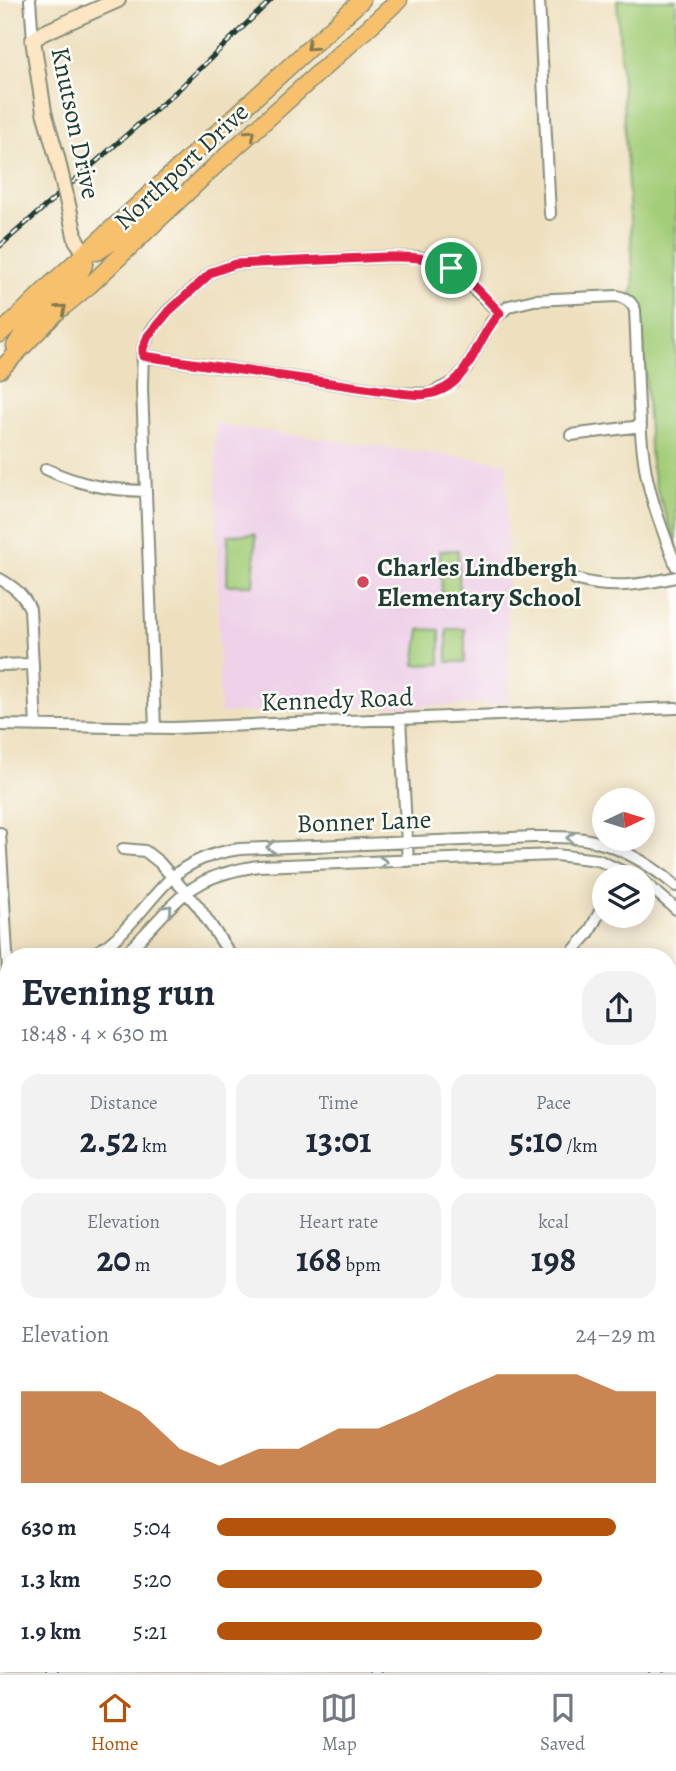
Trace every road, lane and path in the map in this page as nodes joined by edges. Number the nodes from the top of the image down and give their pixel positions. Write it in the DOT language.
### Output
graph roads {
  1 [pos="30,0"];
  2 [pos="118,0"];
  3 [pos="362,0"];
  4 [pos="399,0"];
  5 [pos="539,0"];
  6 [pos="33,40"];
  7 [pos="214,167"];
  8 [pos="550,214"];
  9 [pos="85,253"];
  10 [pos="500,313"];
  11 [pos="0,334"];
  12 [pos="143,356"];
  13 [pos="0,370"];
  14 [pos="641,426"];
  15 [pos="571,435"];
  16 [pos="46,469"];
  17 [pos="146,491"];
  18 [pos="676,566"];
  19 [pos="676,576"];
  20 [pos="0,579"];
  21 [pos="575,579"];
  22 [pos="33,664"];
  23 [pos="0,665"];
  24 [pos="676,708"];
  25 [pos="400,719"];
  26 [pos="0,725"];
  27 [pos="36,726"];
  28 [pos="155,728"];
  29 [pos="0,833"];
  30 [pos="407,843"];
  31 [pos="123,849"];
  32 [pos="626,853"];
  33 [pos="408,861"];
  34 [pos="606,865"];
  35 [pos="621,865"];
  36 [pos="172,877"];
  37 [pos="676,886"];
  38 [pos="655,891"];
  39 [pos="186,892"];
  40 [pos="676,909"];
  41 [pos="592,928"];
  42 [pos="7,948"];
  43 [pos="105,948"];
  44 [pos="130,948"];
  45 [pos="226,948"];
  46 [pos="576,948"];
  1 -- 6 [label="street, Knutson Drive"];
  2 -- 6 [label="street"];
  3 -- 9 [label="main road, Northport Drive, one-way"];
  7 -- 4 [label="main road, Northport Drive, one-way"];
  5 -- 8 [label="street"];
  6 -- 9 [label="street, Knutson Drive, bridge"];
  7 -- 9 [label="main road"];
  13 -- 7 [label="main road, Northport Drive, one-way"];
  9 -- 11 [label="main road, Northport Drive"];
  9 -- 13 [label="main road"];
  10 -- 12 [label="street"];
  10 -- 12 [label="street"];
  10 -- 14 [label="street"];
  12 -- 17 [label="street"];
  14 -- 15 [label="street"];
  14 -- 18 [label="street"];
  16 -- 17 [label="street"];
  17 -- 28 [label="street"];
  19 -- 21 [label="street"];
  20 -- 22 [label="street"];
  22 -- 23 [label="street"];
  22 -- 27 [label="street"];
  24 -- 25 [label="street, Kennedy Road"];
  25 -- 28 [label="street, Kennedy Road"];
  25 -- 30 [label="street"];
  26 -- 27 [label="street, Kennedy Road"];
  27 -- 28 [label="street, Kennedy Road"];
  29 -- 42 [label="street"];
  32 -- 30 [label="street, Bonner Lane, one-way"];
  30 -- 33 [label="street"];
  30 -- 36 [label="street, Bonner Lane, one-way"];
  31 -- 36 [label="street"];
  32 -- 35 [label="street"];
  32 -- 37 [label="street, Bonner Lane"];
  33 -- 34 [label="street, Bonner Lane"];
  39 -- 33 [label="street, Bonner Lane, one-way"];
  36 -- 39 [label="street"];
  36 -- 43 [label="street, Bonner Lane"];
  38 -- 40 [label="street"];
  44 -- 39 [label="street, Bonner Lane, one-way"];
  39 -- 45 [label="street"];
  41 -- 46 [label="street"];
}
